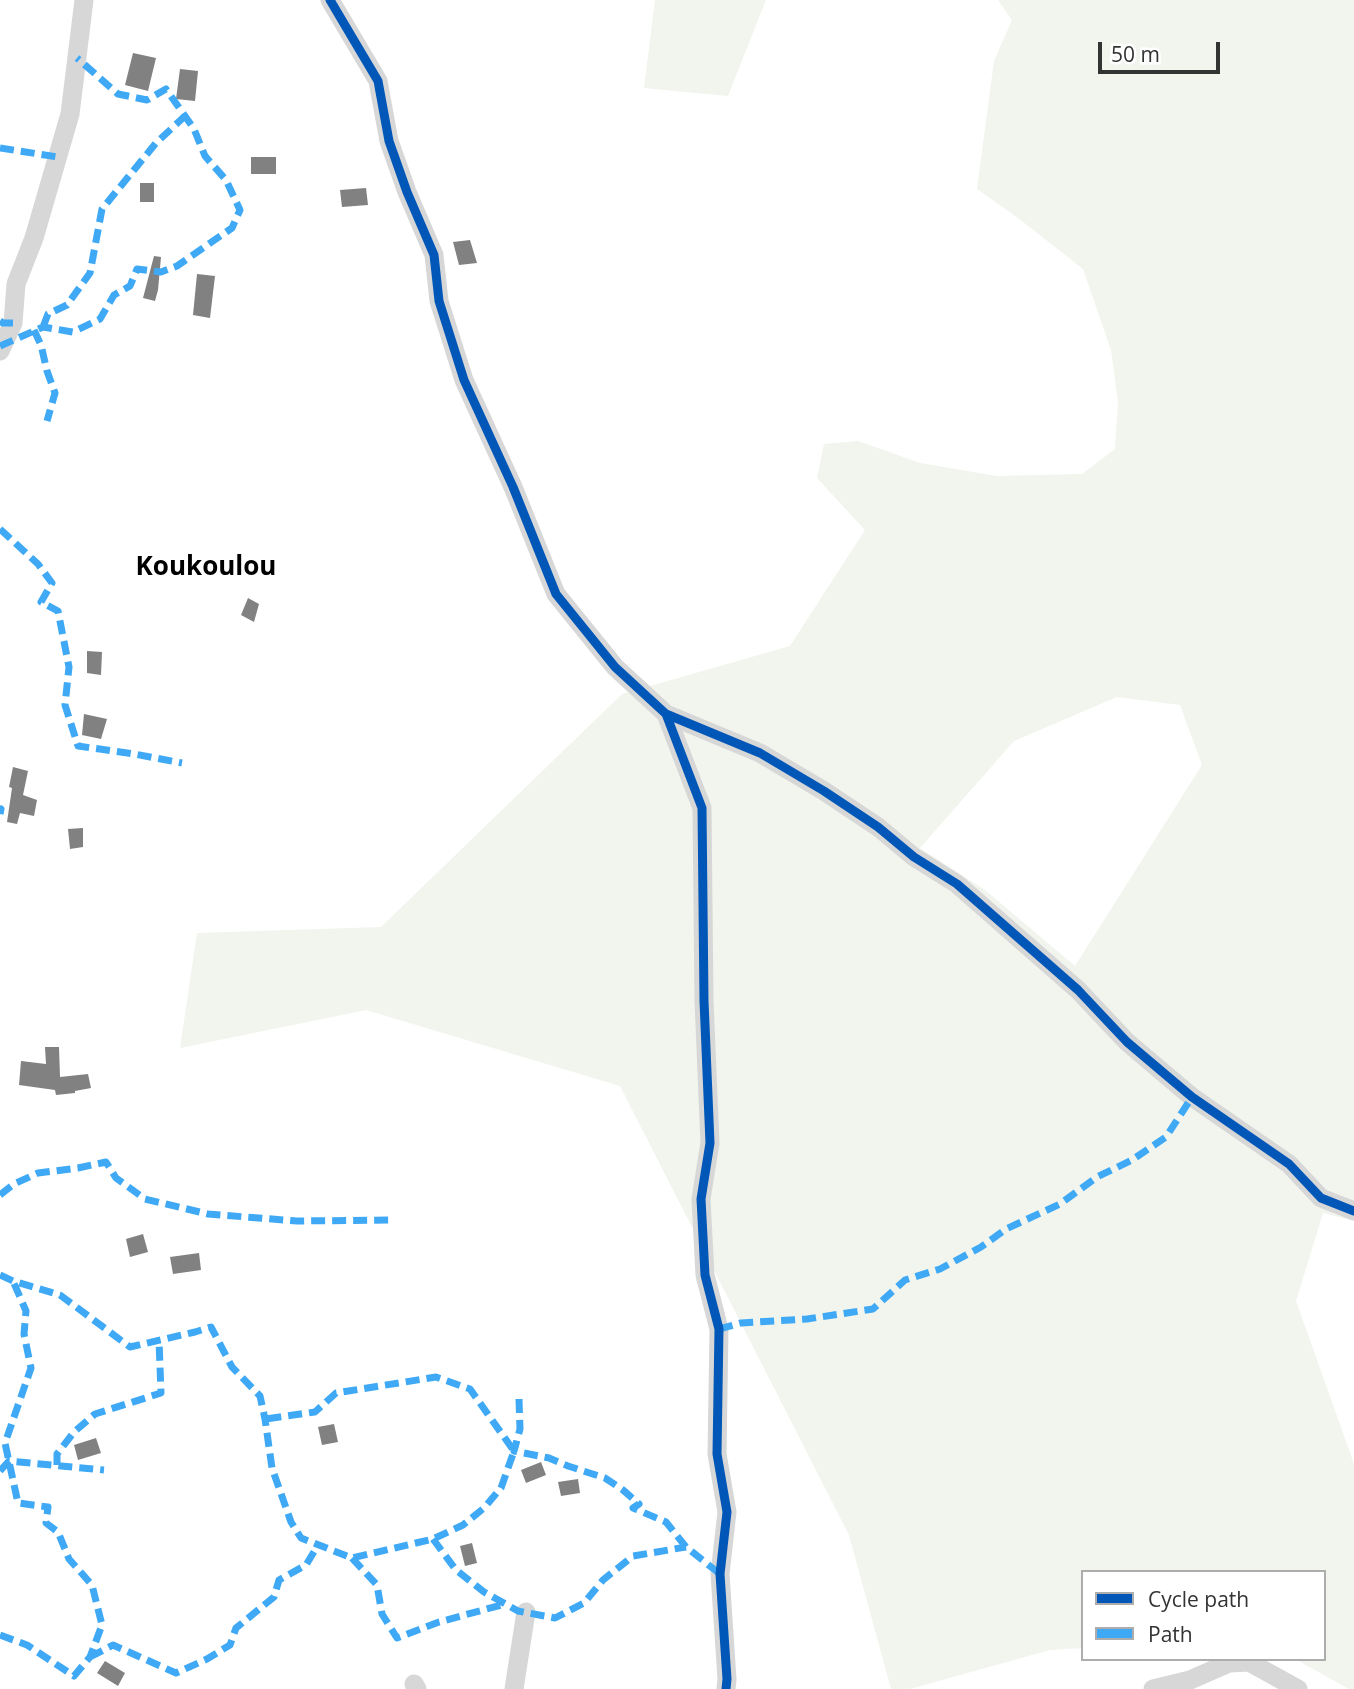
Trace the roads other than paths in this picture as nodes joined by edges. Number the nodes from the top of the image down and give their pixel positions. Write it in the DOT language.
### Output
graph roads {
  1 [pos="84,0"];
  2 [pos="330,0"];
  3 [pos="0,351"];
  4 [pos="666,713"];
  5 [pos="1354,1211"];
  6 [pos="526,1612"];
  7 [pos="514,1689"];
  8 [pos="726,1689"];
  9 [pos="1153,1689"];
  10 [pos="1298,1689"];
  1 -- 3 [label="street"];
  2 -- 4 [label="street"];
  4 -- 5 [label="street"];
  4 -- 8 [label="street"];
  6 -- 7 [label="street"];
  9 -- 10 [label="street"];
}
